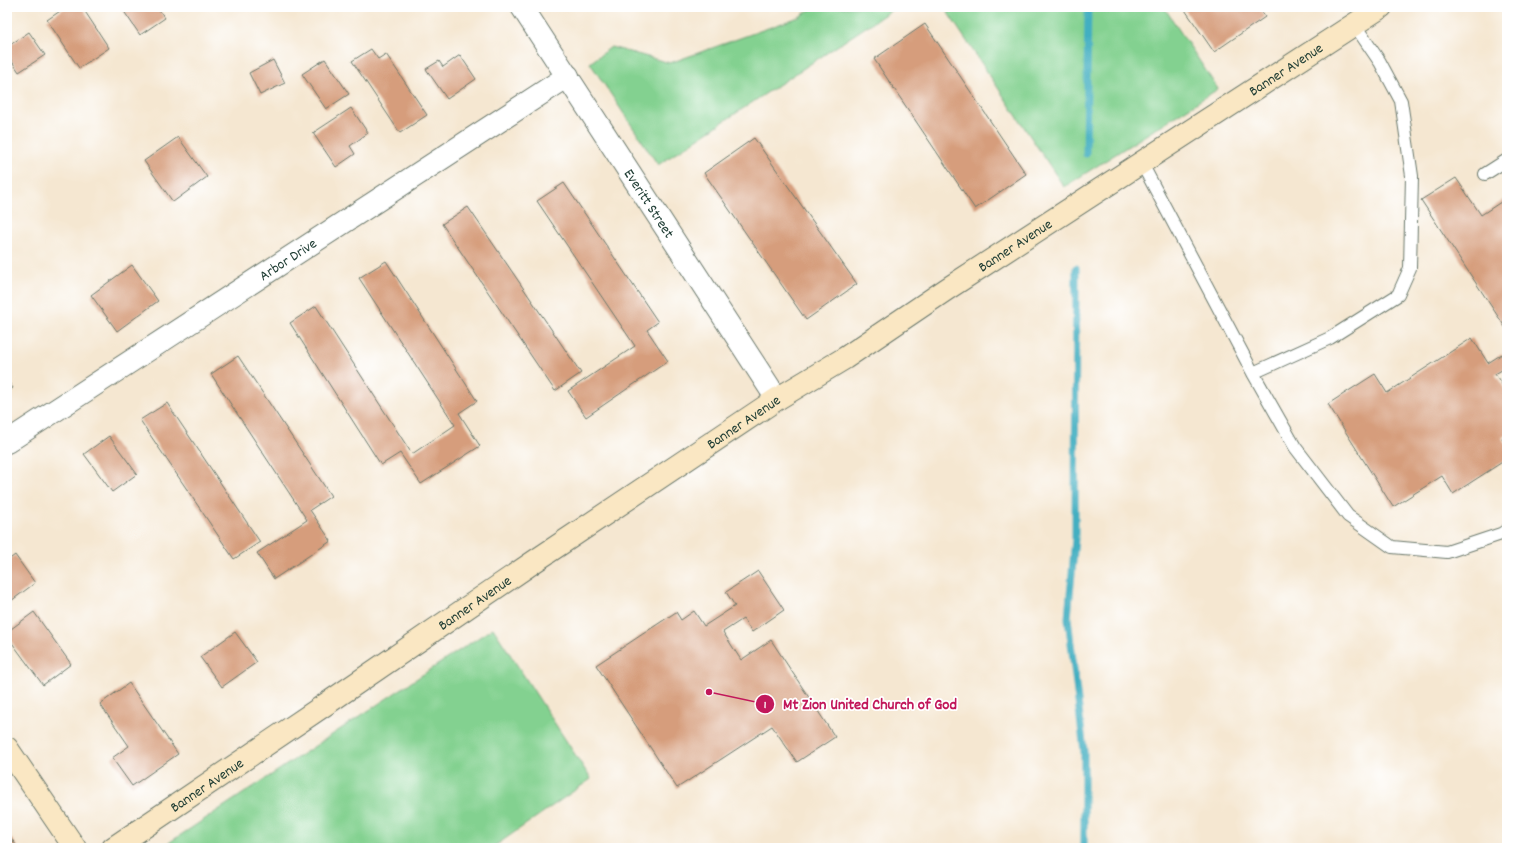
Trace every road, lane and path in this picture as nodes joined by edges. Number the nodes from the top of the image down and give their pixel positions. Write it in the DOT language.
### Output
graph roads {
  1 [pos="1381,7"];
  2 [pos="532,10"];
  3 [pos="1354,24"];
  4 [pos="568,76"];
  5 [pos="1507,160"];
  6 [pos="1141,162"];
  7 [pos="1485,174"];
  8 [pos="1253,373"];
  9 [pos="777,399"];
  10 [pos="7,442"];
  11 [pos="1507,530"];
  12 [pos="7,748"];
  13 [pos="74,848"];
  14 [pos="113,848"];
  1 -- 3 [label="street, Banner Avenue"];
  2 -- 4 [label="street, Everitt Street"];
  3 -- 6 [label="street, Banner Avenue"];
  3 -- 8 [label="lane"];
  4 -- 9 [label="street, Everitt Street"];
  4 -- 10 [label="street, Arbor Drive"];
  5 -- 7 [label="lane"];
  6 -- 8 [label="lane"];
  6 -- 9 [label="street, Banner Avenue"];
  8 -- 11 [label="lane"];
  9 -- 14 [label="street, Banner Avenue"];
  12 -- 13 [label="street"];
}
